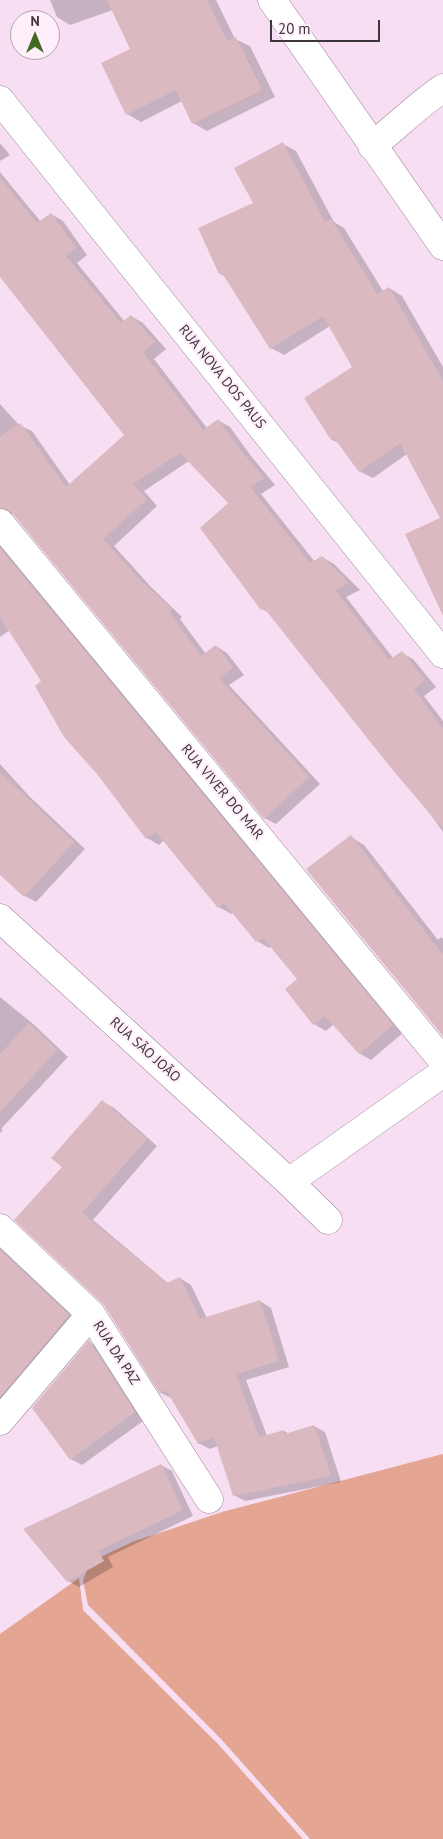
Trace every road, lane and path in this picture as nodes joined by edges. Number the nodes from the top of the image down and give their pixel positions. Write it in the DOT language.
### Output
graph roads {
  1 [pos="272,0"];
  2 [pos="443,88"];
  3 [pos="0,100"];
  4 [pos="372,146"];
  5 [pos="443,246"];
  6 [pos="0,523"];
  7 [pos="443,654"];
  8 [pos="0,918"];
  9 [pos="443,1061"];
  10 [pos="443,1073"];
  11 [pos="289,1182"];
  12 [pos="328,1220"];
  13 [pos="0,1228"];
  14 [pos="91,1314"];
  15 [pos="0,1421"];
  16 [pos="209,1499"];
  1 -- 4 [label="street"];
  2 -- 4 [label="street"];
  3 -- 7 [label="street, RUA NOVA DOS PAUS"];
  4 -- 5 [label="street"];
  6 -- 9 [label="street, RUA VIVER DO MAR"];
  8 -- 11 [label="street, RUA SÃO JOÃO"];
  10 -- 11 [label="street"];
  11 -- 12 [label="street, RUA SÃO JOÃO"];
  13 -- 14 [label="street, RUA DA PAZ"];
  14 -- 15 [label="street"];
  14 -- 16 [label="street, RUA DA PAZ"];
}
